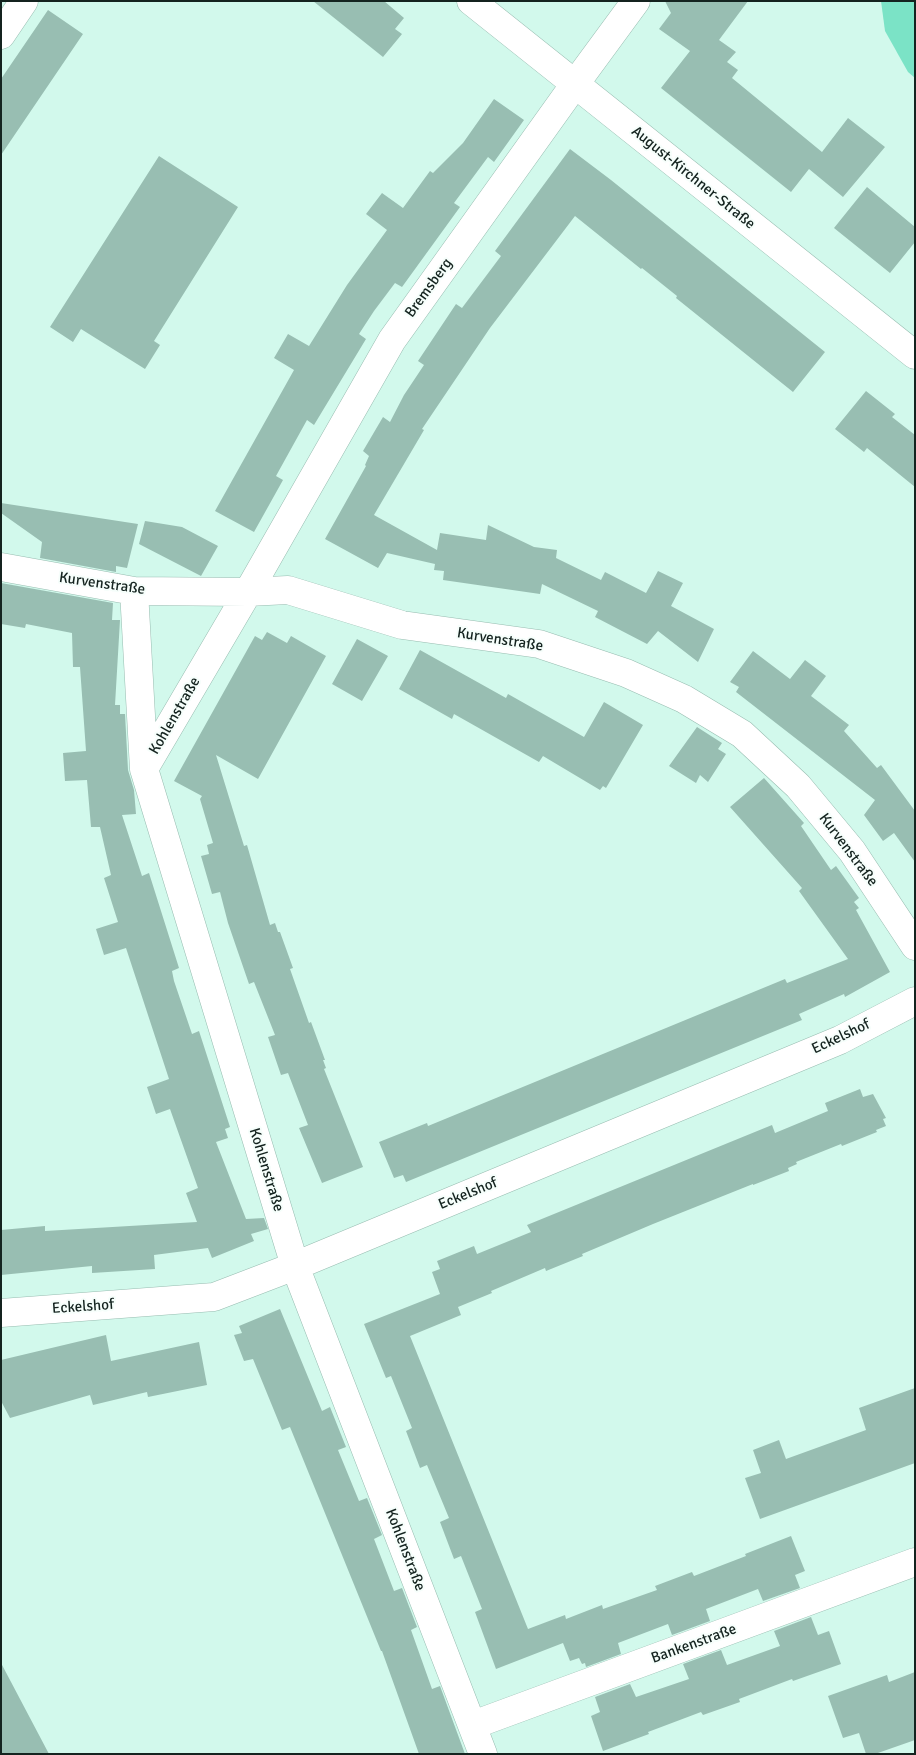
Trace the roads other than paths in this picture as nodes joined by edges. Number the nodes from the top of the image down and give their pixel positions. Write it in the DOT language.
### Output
graph roads {
  1 [pos="24,1"];
  2 [pos="471,1"];
  3 [pos="636,1"];
  4 [pos="1,35"];
  5 [pos="575,84"];
  6 [pos="915,355"];
  7 [pos="1,567"];
  8 [pos="134,591"];
  9 [pos="248,592"];
  10 [pos="144,769"];
  11 [pos="915,946"];
  12 [pos="915,1001"];
  13 [pos="295,1266"];
  14 [pos="1,1312"];
  15 [pos="915,1562"];
  16 [pos="473,1725"];
  17 [pos="483,1754"];
  1 -- 4 [label="street"];
  2 -- 5 [label="street, August-Kirchner-Straße"];
  3 -- 5 [label="street, Bremsberg"];
  5 -- 6 [label="street, August-Kirchner-Straße"];
  5 -- 9 [label="street, Bremsberg"];
  7 -- 8 [label="street, Kurvenstraße"];
  8 -- 9 [label="street, Kurvenstraße"];
  8 -- 10 [label="street"];
  9 -- 10 [label="street, Kohlenstraße"];
  9 -- 11 [label="street, Kurvenstraße"];
  10 -- 13 [label="street, Kohlenstraße"];
  12 -- 13 [label="street, Eckelshof"];
  13 -- 14 [label="street, Eckelshof"];
  13 -- 16 [label="street, Kohlenstraße"];
  15 -- 16 [label="street, Bankenstraße"];
  16 -- 17 [label="street, Kohlenstraße"];
}
